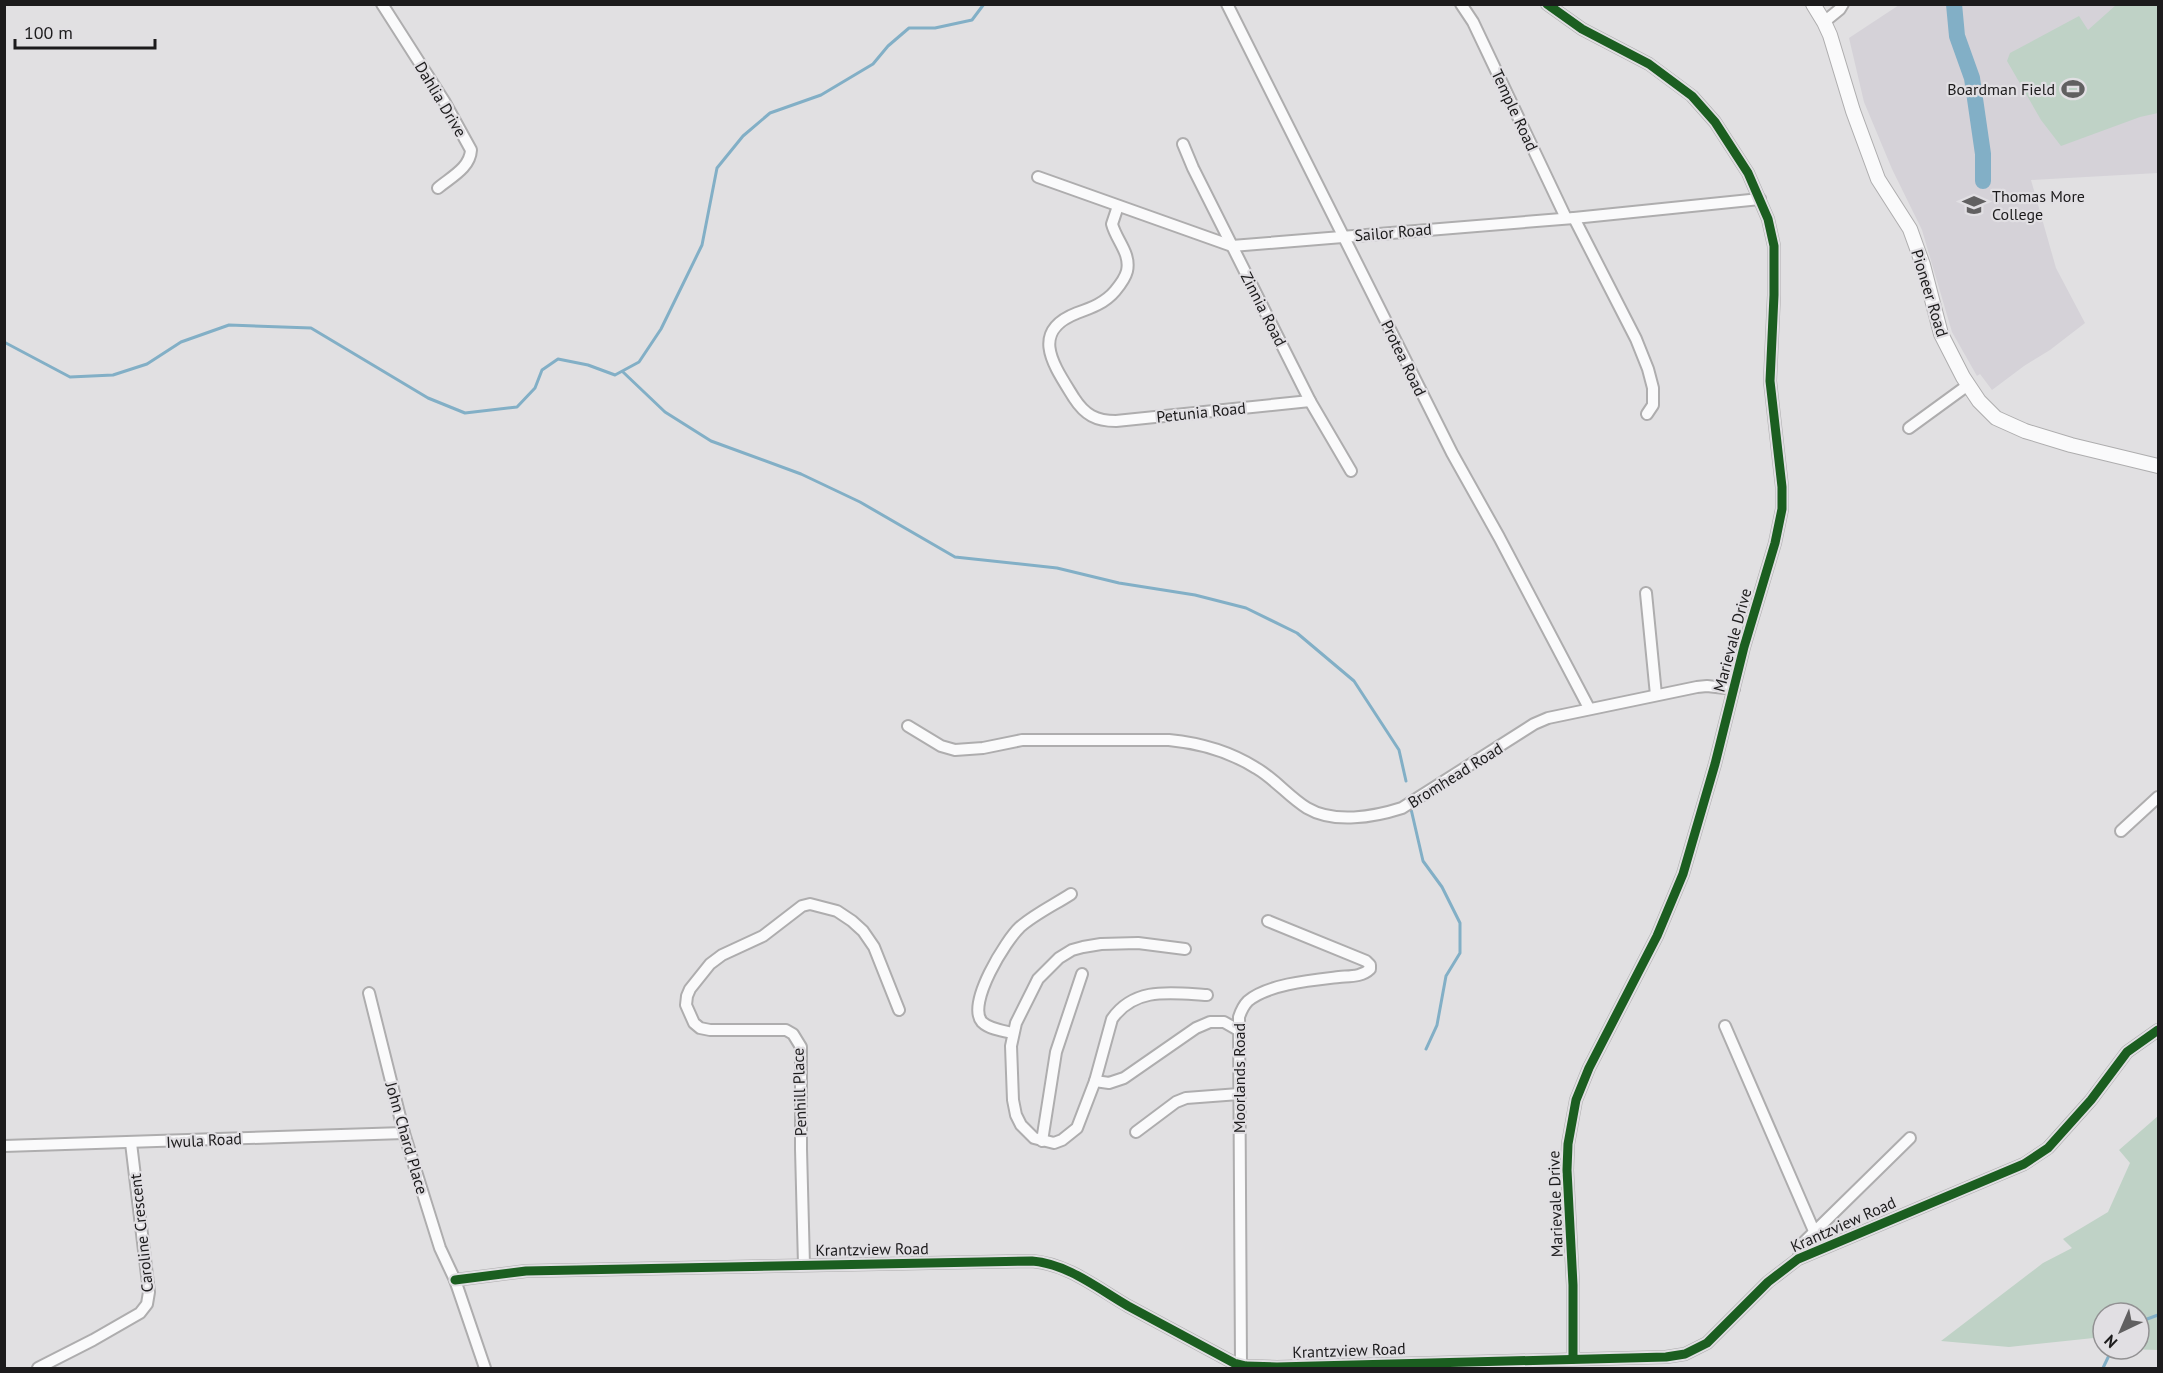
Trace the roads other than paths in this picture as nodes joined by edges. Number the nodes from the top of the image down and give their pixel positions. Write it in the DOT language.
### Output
graph roads {
  1 [pos="382,4"];
  2 [pos="1227,4"];
  3 [pos="1461,4"];
  4 [pos="1547,4"];
  5 [pos="1813,4"];
  6 [pos="1843,4"];
  7 [pos="1824,22"];
  8 [pos="1183,144"];
  9 [pos="1038,177"];
  10 [pos="1751,180"];
  11 [pos="438,188"];
  12 [pos="1760,199"];
  13 [pos="1738,203"];
  14 [pos="1118,206"];
  15 [pos="1570,218"];
  16 [pos="1344,236"];
  17 [pos="1232,246"];
  18 [pos="1968,385"];
  19 [pos="1310,401"];
  20 [pos="1647,414"];
  21 [pos="1908,428"];
  22 [pos="2158,466"];
  23 [pos="1351,471"];
  24 [pos="1646,593"];
  25 [pos="1738,670"];
  26 [pos="1711,686"];
  27 [pos="1734,689"];
  28 [pos="1656,695"];
  29 [pos="1589,708"];
  30 [pos="908,726"];
  31 [pos="2158,797"];
  32 [pos="2121,831"];
  33 [pos="1071,894"];
  34 [pos="1268,921"];
  35 [pos="1185,949"];
  36 [pos="1082,974"];
  37 [pos="369,993"];
  38 [pos="1207,995"];
  39 [pos="899,1010"];
  40 [pos="1725,1026"];
  41 [pos="1238,1030"];
  42 [pos="2158,1030"];
  43 [pos="1012,1033"];
  44 [pos="1095,1081"];
  45 [pos="1239,1094"];
  46 [pos="1136,1132"];
  47 [pos="404,1133"];
  48 [pos="1910,1138"];
  49 [pos="1042,1141"];
  50 [pos="131,1143"];
  51 [pos="4,1146"];
  52 [pos="1814,1231"];
  53 [pos="1798,1259"];
  54 [pos="804,1265"];
  55 [pos="454,1280"];
  56 [pos="1573,1359"];
  57 [pos="1241,1365"];
  58 [pos="38,1368"];
  59 [pos="485,1368"];
  60 [pos="1277,1368"];
  1 -- 11 [label="street, Dahlia Drive"];
  2 -- 16 [label="street, Protea Road"];
  3 -- 15 [label="street, Temple Road"];
  4 -- 10 [label="street, Marievale Drive"];
  5 -- 7 [label="main road, Pioneer Road"];
  6 -- 7 [label="street"];
  7 -- 18 [label="main road, Pioneer Road"];
  8 -- 17 [label="street, Zinnia Road"];
  9 -- 14 [label="street, Sailor Road"];
  10 -- 12 [label="street, Marievale Drive"];
  10 -- 13 [label="street"];
  12 -- 13 [label="street, Sailor Road"];
  12 -- 25 [label="street, Marievale Drive"];
  13 -- 15 [label="street, Sailor Road"];
  14 -- 17 [label="street, Sailor Road"];
  14 -- 19 [label="street, Petunia Road"];
  15 -- 16 [label="street, Sailor Road"];
  15 -- 20 [label="street, Temple Road"];
  16 -- 17 [label="street, Sailor Road"];
  16 -- 29 [label="street, Protea Road"];
  17 -- 19 [label="street, Zinnia Road"];
  18 -- 21 [label="street"];
  18 -- 22 [label="main road, Pioneer Road"];
  19 -- 23 [label="street, Zinnia Road"];
  24 -- 28 [label="street"];
  25 -- 26 [label="street"];
  25 -- 27 [label="street, Marievale Drive"];
  26 -- 27 [label="street, Bromhead Road"];
  26 -- 28 [label="street, Bromhead Road"];
  27 -- 56 [label="street, Marievale Drive"];
  28 -- 29 [label="street, Bromhead Road"];
  29 -- 30 [label="street, Bromhead Road"];
  31 -- 32 [label="street"];
  33 -- 43 [label="street"];
  34 -- 41 [label="street, Moorlands Road"];
  35 -- 43 [label="street"];
  36 -- 49 [label="street"];
  37 -- 47 [label="street, John Chard Place"];
  38 -- 44 [label="street"];
  39 -- 54 [label="street, Penhill Place"];
  40 -- 52 [label="street"];
  41 -- 44 [label="street"];
  41 -- 45 [label="street, Moorlands Road"];
  42 -- 53 [label="street, Krantzview Road"];
  43 -- 49 [label="street"];
  44 -- 49 [label="street"];
  45 -- 46 [label="street"];
  45 -- 57 [label="street, Moorlands Road"];
  47 -- 50 [label="street, Iwula Road"];
  47 -- 55 [label="street, John Chard Place"];
  48 -- 52 [label="street"];
  50 -- 51 [label="street, Iwula Road"];
  50 -- 58 [label="street, Caroline Crescent"];
  52 -- 53 [label="street"];
  53 -- 56 [label="street, Krantzview Road"];
  54 -- 55 [label="street, Krantzview Road"];
  54 -- 57 [label="street, Krantzview Road"];
  55 -- 59 [label="street, John Chard Place"];
  56 -- 60 [label="street, Krantzview Road"];
  57 -- 60 [label="street, Krantzview Road"];
}
